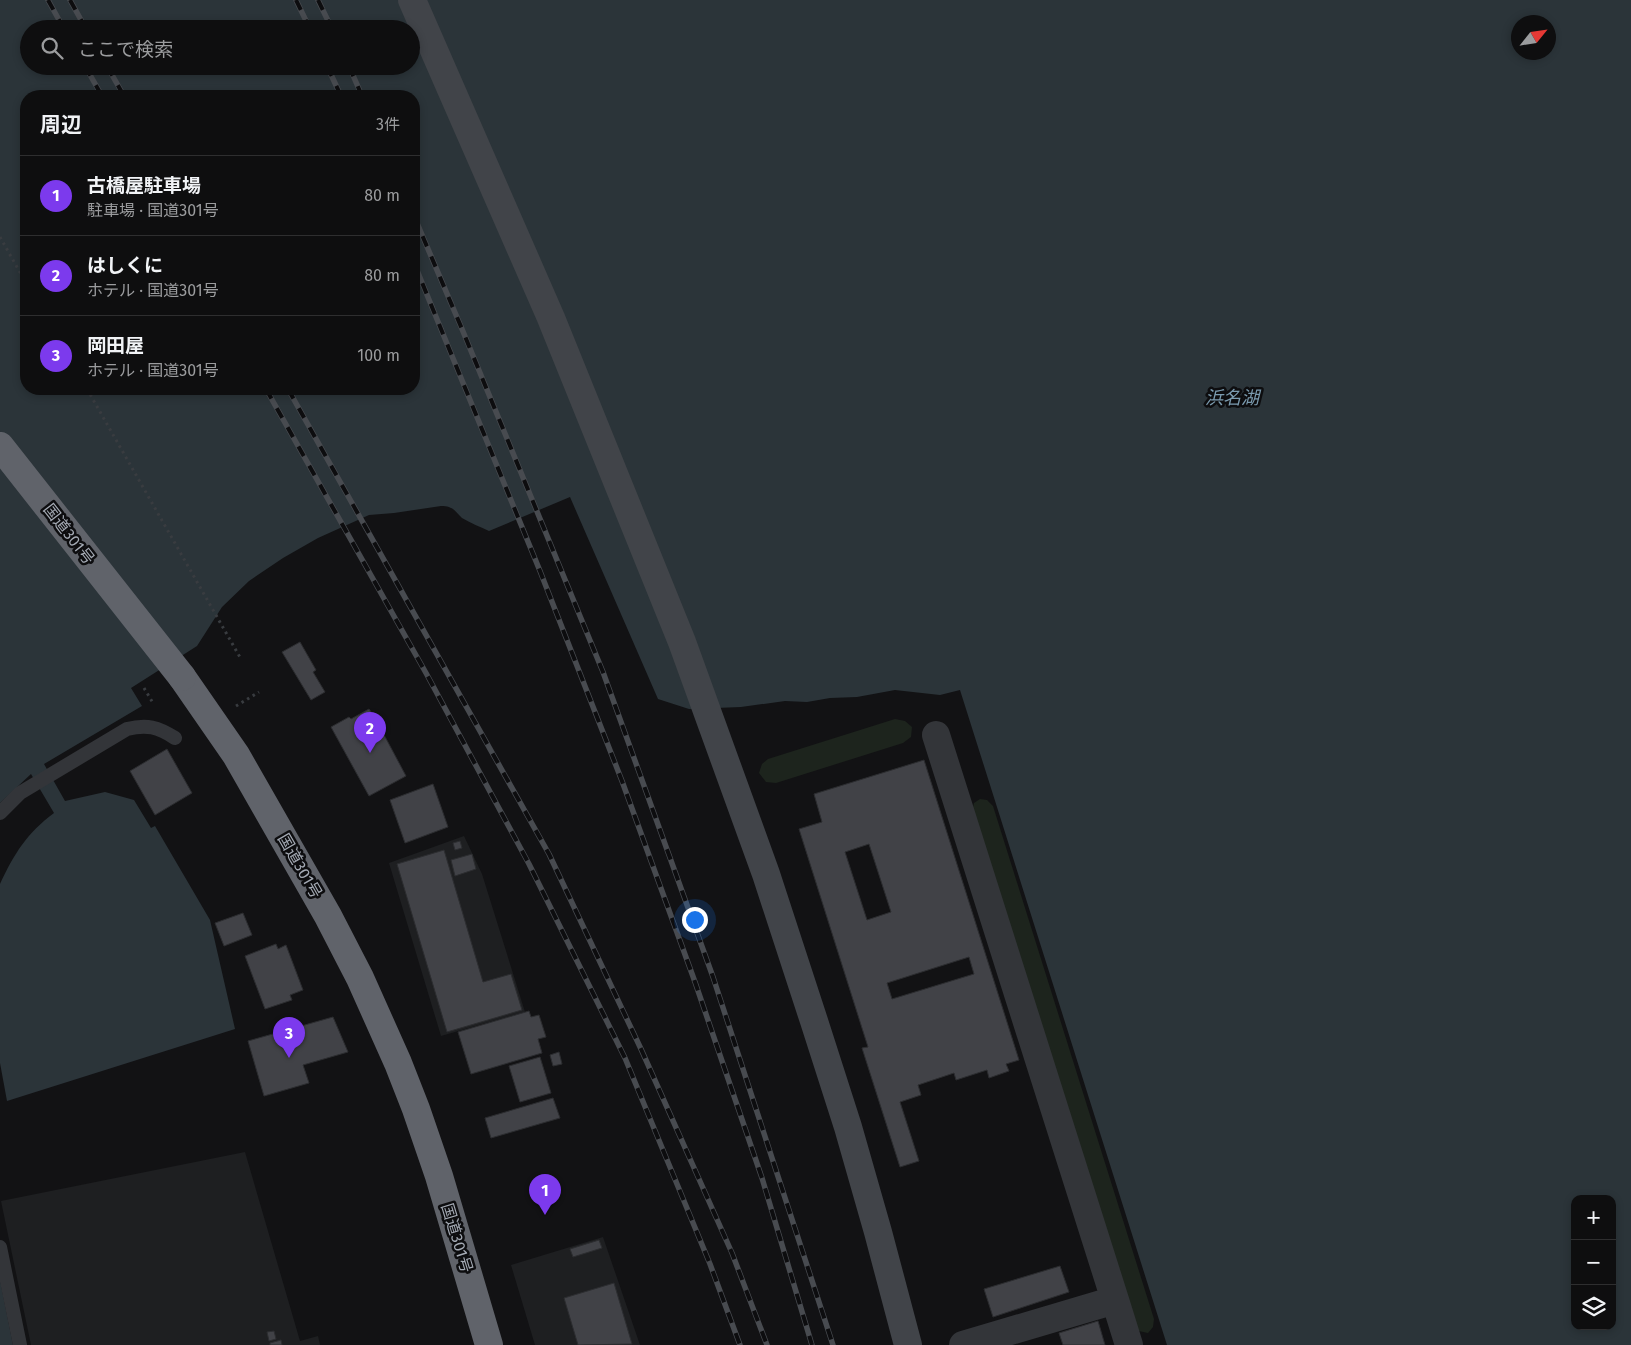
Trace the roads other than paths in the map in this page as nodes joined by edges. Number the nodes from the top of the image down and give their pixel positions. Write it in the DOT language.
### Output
graph roads {
  1 [pos="412,0"];
  2 [pos="0,446"];
  3 [pos="936,735"];
  4 [pos="175,738"];
  5 [pos="0,813"];
  6 [pos="0,1247"];
  7 [pos="1115,1300"];
  8 [pos="20,1345"];
  9 [pos="489,1345"];
  10 [pos="908,1345"];
  11 [pos="963,1345"];
  12 [pos="1129,1345"];
  1 -- 10 [label="street"];
  2 -- 9 [label="highway, 国道301号, bridge"];
  3 -- 7 [label="street"];
  4 -- 5 [label="lane"];
  6 -- 8 [label="lane"];
  7 -- 11 [label="street"];
  7 -- 12 [label="street"];
}
